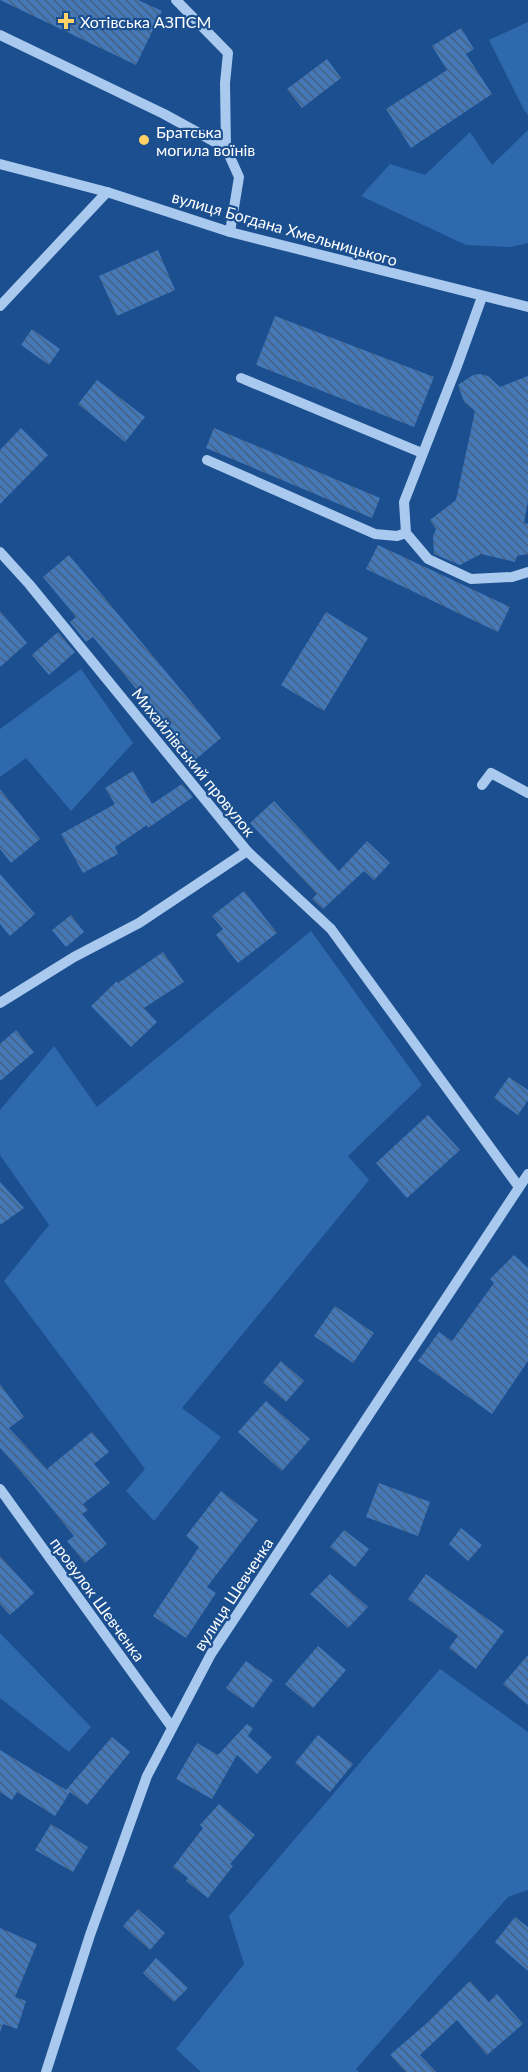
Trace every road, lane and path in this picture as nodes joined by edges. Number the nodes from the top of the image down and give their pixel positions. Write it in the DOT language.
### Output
graph roads {
  1 [pos="176,0"];
  2 [pos="0,35"];
  3 [pos="226,148"];
  4 [pos="0,164"];
  5 [pos="107,192"];
  6 [pos="230,232"];
  7 [pos="482,297"];
  8 [pos="0,306"];
  9 [pos="528,307"];
  10 [pos="241,378"];
  11 [pos="422,453"];
  12 [pos="207,460"];
  13 [pos="406,532"];
  14 [pos="0,552"];
  15 [pos="528,572"];
  16 [pos="482,785"];
  17 [pos="528,793"];
  18 [pos="247,851"];
  19 [pos="0,1003"];
  20 [pos="528,1174"];
  21 [pos="519,1187"];
  22 [pos="0,1489"];
  23 [pos="171,1726"];
  24 [pos="46,2072"];
  1 -- 3 [label="street"];
  2 -- 3 [label="street"];
  3 -- 6 [label="street"];
  4 -- 5 [label="street, вулиця Богдана Хмельницького"];
  5 -- 6 [label="street, вулиця Богдана Хмельницького"];
  5 -- 8 [label="street"];
  6 -- 7 [label="street, вулиця Богдана Хмельницького"];
  7 -- 9 [label="street, вулиця Богдана Хмельницького"];
  7 -- 11 [label="street"];
  10 -- 11 [label="street"];
  11 -- 13 [label="street"];
  12 -- 13 [label="street"];
  13 -- 15 [label="street"];
  14 -- 18 [label="street, Михайлівський провулок"];
  16 -- 17 [label="street"];
  18 -- 19 [label="street, Михайлівський провулок"];
  18 -- 21 [label="street"];
  20 -- 21 [label="street, вулиця Шевченка"];
  21 -- 23 [label="street, вулиця Шевченка"];
  22 -- 23 [label="street, провулок Шевченка"];
  23 -- 24 [label="street, вулиця Шевченка"];
}
